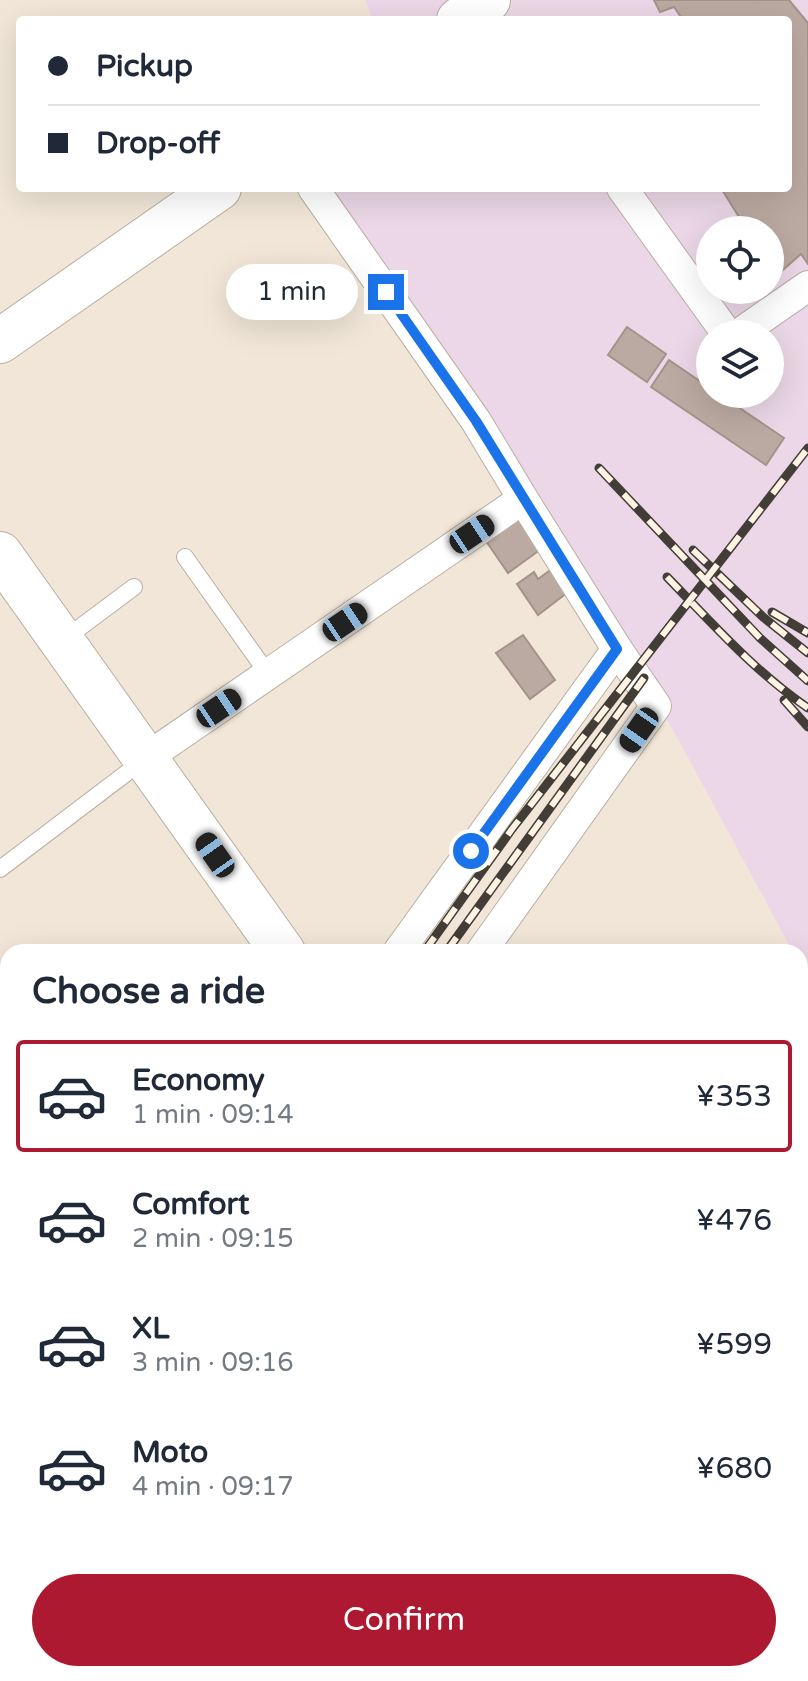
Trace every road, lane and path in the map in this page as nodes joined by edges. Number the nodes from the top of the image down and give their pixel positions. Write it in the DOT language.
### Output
graph roads {
  1 [pos="488,0"];
  2 [pos="465,16"];
  3 [pos="213,192"];
  4 [pos="316,192"];
  5 [pos="625,192"];
  6 [pos="808,286"];
  7 [pos="717,320"];
  8 [pos="759,320"];
  9 [pos="0,341"];
  10 [pos="523,499"];
  11 [pos="0,554"];
  12 [pos="185,557"];
  13 [pos="134,587"];
  14 [pos="62,640"];
  15 [pos="617,649"];
  16 [pos="268,674"];
  17 [pos="146,758"];
  18 [pos="0,869"];
  19 [pos="277,944"];
  20 [pos="404,944"];
  21 [pos="487,944"];
  1 -- 2 [label="street"];
  3 -- 9 [label="street"];
  4 -- 10 [label="street"];
  5 -- 7 [label="street"];
  6 -- 8 [label="street"];
  10 -- 15 [label="street"];
  10 -- 16 [label="street"];
  11 -- 14 [label="street"];
  12 -- 16 [label="lane"];
  13 -- 14 [label="lane"];
  14 -- 17 [label="street"];
  15 -- 20 [label="street"];
  15 -- 21 [label="street"];
  16 -- 17 [label="street"];
  17 -- 18 [label="lane"];
  17 -- 19 [label="street"];
}
